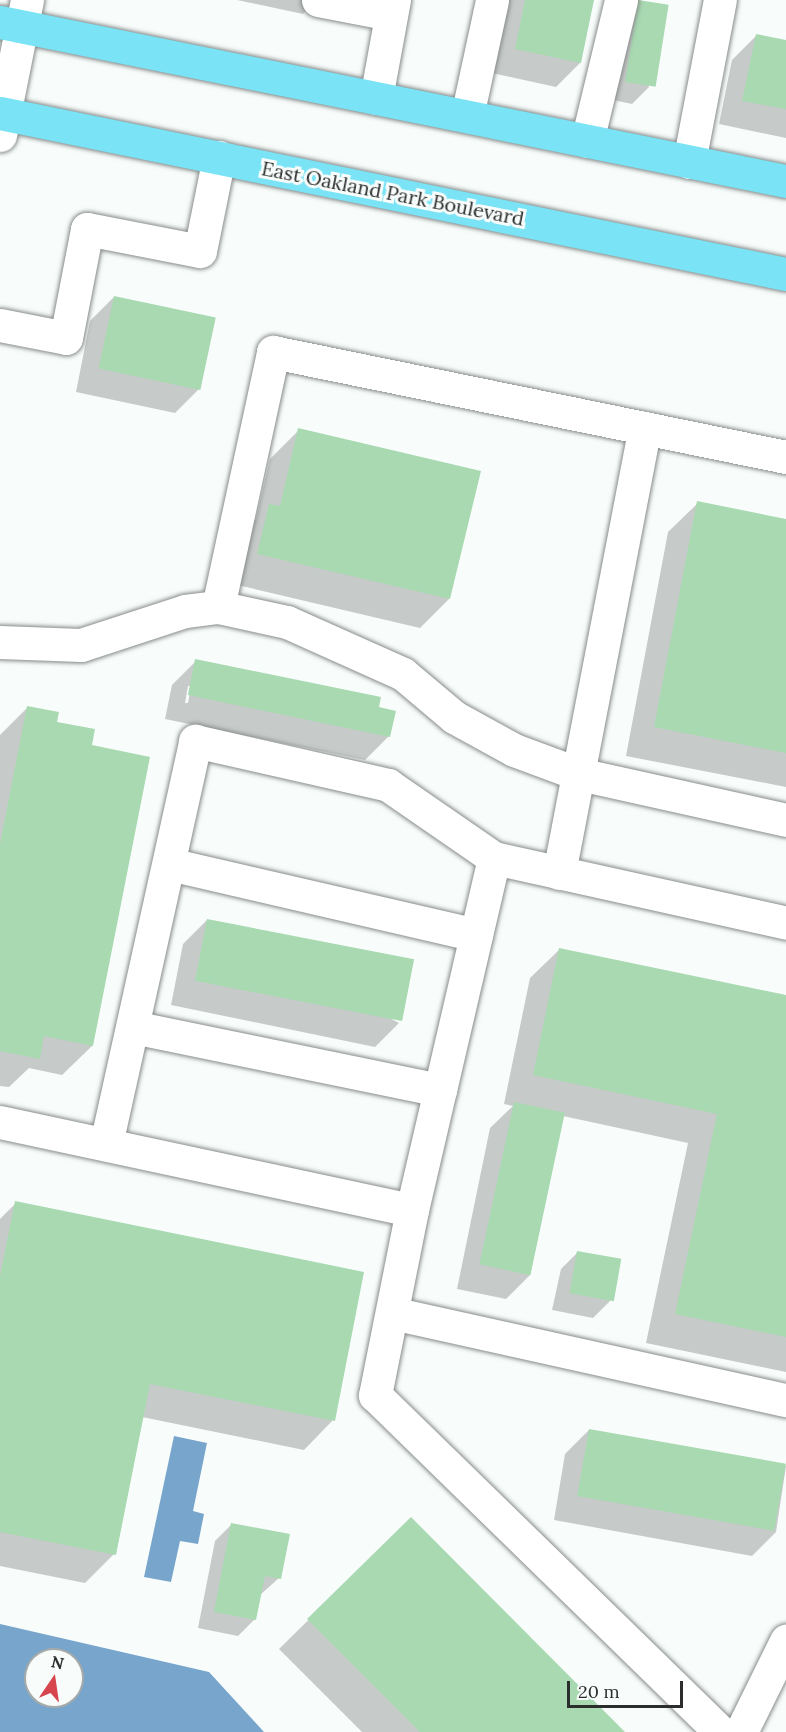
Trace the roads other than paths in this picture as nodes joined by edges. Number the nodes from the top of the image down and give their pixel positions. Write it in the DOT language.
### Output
graph roads {
  1 [pos="318,0"];
  2 [pos="492,0"];
  3 [pos="621,0"];
  4 [pos="720,0"];
  5 [pos="393,7"];
  6 [pos="16,16"];
  7 [pos="376,98"];
  8 [pos="467,116"];
  9 [pos="1,120"];
  10 [pos="587,141"];
  11 [pos="219,157"];
  12 [pos="689,162"];
  13 [pos="786,181"];
  14 [pos="786,274"];
  15 [pos="0,325"];
  16 [pos="645,428"];
  17 [pos="786,457"];
  18 [pos="218,608"];
  19 [pos="0,642"];
  20 [pos="579,774"];
  21 [pos="786,820"];
  22 [pos="494,858"];
  23 [pos="169,864"];
  24 [pos="559,873"];
  25 [pos="786,923"];
  26 [pos="476,935"];
  27 [pos="132,1027"];
  28 [pos="440,1090"];
  29 [pos="0,1122"];
  30 [pos="106,1144"];
  31 [pos="412,1210"];
  32 [pos="392,1313"];
  33 [pos="786,1400"];
  34 [pos="786,1641"];
  35 [pos="720,1732"];
  36 [pos="741,1732"];
  1 -- 5 [label="street"];
  2 -- 8 [label="street"];
  3 -- 10 [label="street"];
  4 -- 12 [label="street"];
  5 -- 7 [label="street"];
  6 -- 7 [label="main road"];
  6 -- 9 [label="street"];
  7 -- 8 [label="main road"];
  8 -- 10 [label="main road"];
  9 -- 11 [label="main road, East Oakland Park Boulevard"];
  10 -- 12 [label="main road"];
  11 -- 14 [label="main road, East Oakland Park Boulevard"];
  11 -- 15 [label="street"];
  12 -- 13 [label="main road"];
  16 -- 17 [label="street"];
  16 -- 18 [label="street"];
  16 -- 20 [label="street"];
  18 -- 19 [label="street"];
  18 -- 20 [label="street"];
  20 -- 21 [label="street"];
  20 -- 24 [label="street"];
  22 -- 23 [label="street"];
  22 -- 24 [label="street"];
  22 -- 26 [label="street"];
  23 -- 26 [label="street"];
  23 -- 27 [label="street"];
  24 -- 25 [label="street"];
  26 -- 28 [label="street"];
  27 -- 28 [label="street"];
  27 -- 30 [label="street"];
  28 -- 31 [label="street"];
  29 -- 30 [label="street"];
  30 -- 31 [label="street"];
  31 -- 32 [label="street"];
  32 -- 33 [label="street"];
  32 -- 35 [label="street"];
  34 -- 36 [label="street"];
}
